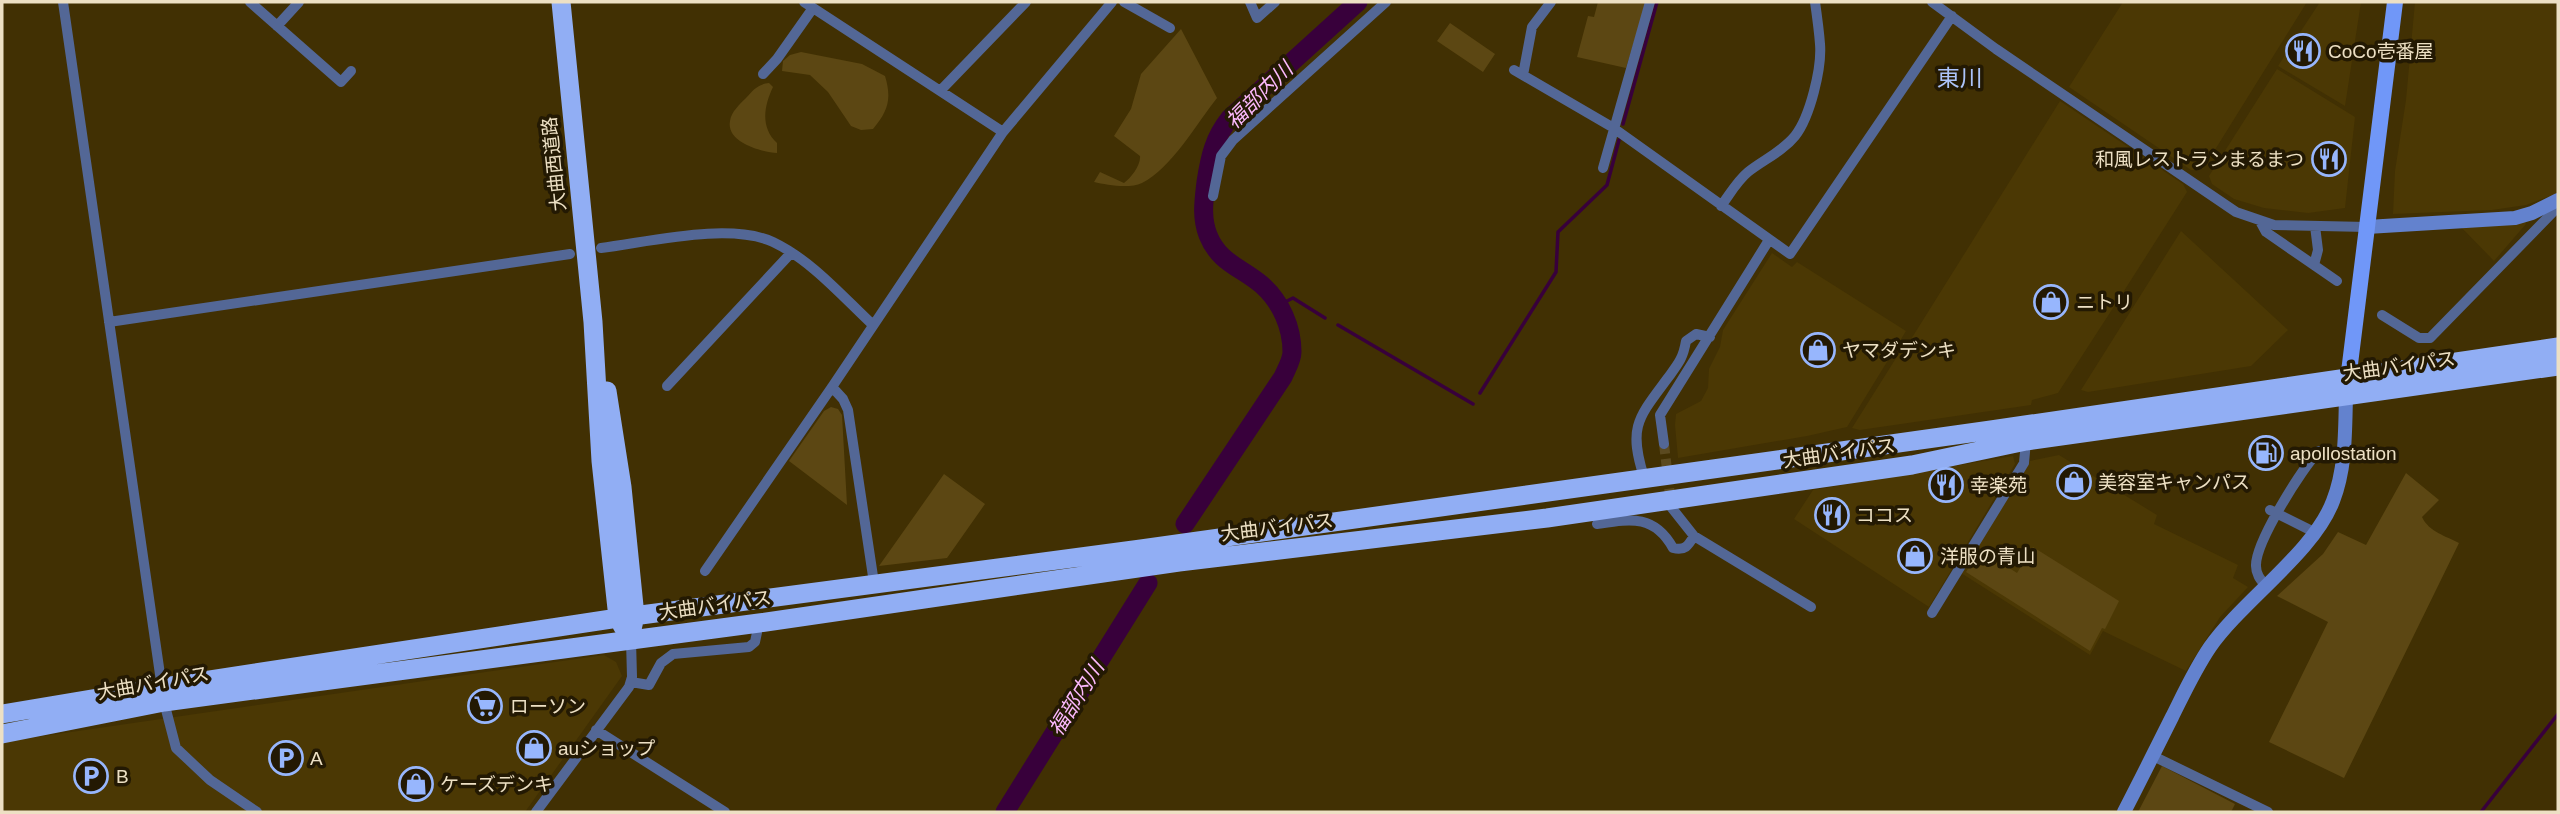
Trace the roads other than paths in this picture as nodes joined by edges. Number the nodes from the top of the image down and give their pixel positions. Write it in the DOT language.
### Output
graph roads {
  1 [pos="63,2"];
  2 [pos="250,2"];
  3 [pos="299,2"];
  4 [pos="561,2"];
  5 [pos="1026,2"];
  6 [pos="1112,2"];
  7 [pos="1124,2"];
  8 [pos="1250,2"];
  9 [pos="1275,2"];
  10 [pos="1386,2"];
  11 [pos="1551,2"];
  12 [pos="1650,2"];
  13 [pos="1815,2"];
  14 [pos="1932,2"];
  15 [pos="2395,2"];
  16 [pos="809,5"];
  17 [pos="1952,16"];
  18 [pos="277,26"];
  19 [pos="1170,28"];
  20 [pos="351,71"];
  21 [pos="763,74"];
  22 [pos="941,90"];
  23 [pos="1615,128"];
  24 [pos="1003,132"];
  25 [pos="1603,168"];
  26 [pos="1213,196"];
  27 [pos="2558,200"];
  28 [pos="1721,205"];
  29 [pos="2558,207"];
  30 [pos="2260,221"];
  31 [pos="2315,226"];
  32 [pos="2367,227"];
  33 [pos="1769,240"];
  34 [pos="601,248"];
  35 [pos="791,253"];
  36 [pos="570,254"];
  37 [pos="2314,265"];
  38 [pos="2337,281"];
  39 [pos="2382,315"];
  40 [pos="109,322"];
  41 [pos="873,325"];
  42 [pos="1710,337"];
  43 [pos="2558,347"];
  44 [pos="2558,366"];
  45 [pos="667,386"];
  46 [pos="2347,386"];
  47 [pos="832,387"];
  48 [pos="2026,441"];
  49 [pos="1664,444"];
  50 [pos="2319,451"];
  51 [pos="1644,477"];
  52 [pos="1671,507"];
  53 [pos="1602,510"];
  54 [pos="2274,512"];
  55 [pos="2314,532"];
  56 [pos="1695,536"];
  57 [pos="705,570"];
  58 [pos="874,583"];
  59 [pos="2265,585"];
  60 [pos="1811,607"];
  61 [pos="1932,613"];
  62 [pos="626,617"];
  63 [pos="759,622"];
  64 [pos="631,639"];
  65 [pos="631,682"];
  66 [pos="163,695"];
  67 [pos="2,714"];
  68 [pos="596,730"];
  69 [pos="2,734"];
  70 [pos="2152,756"];
  71 [pos="257,812"];
  72 [pos="536,812"];
  73 [pos="725,812"];
  74 [pos="2124,812"];
  75 [pos="2268,812"];
  1 -- 40 [label="street"];
  2 -- 18 [label="street"];
  3 -- 18 [label="street"];
  4 -- 62 [label="highway, 大曲西道路"];
  5 -- 22 [label="street"];
  6 -- 24 [label="street"];
  7 -- 19 [label="street"];
  8 -- 9 [label="street"];
  10 -- 26 [label="street"];
  11 -- 23 [label="street"];
  12 -- 23 [label="street"];
  13 -- 28 [label="street"];
  14 -- 17 [label="street"];
  15 -- 32 [label="main road"];
  16 -- 21 [label="street"];
  16 -- 22 [label="street"];
  17 -- 30 [label="street"];
  17 -- 33 [label="street"];
  18 -- 20 [label="street"];
  22 -- 24 [label="street"];
  23 -- 25 [label="street"];
  23 -- 28 [label="street"];
  24 -- 41 [label="street"];
  27 -- 32 [label="street"];
  28 -- 33 [label="street"];
  29 -- 39 [label="street"];
  30 -- 31 [label="street"];
  30 -- 37 [label="street"];
  31 -- 32 [label="street"];
  31 -- 37 [label="street"];
  32 -- 46 [label="main road"];
  33 -- 42 [label="street"];
  34 -- 35 [label="street"];
  35 -- 41 [label="street"];
  35 -- 45 [label="street"];
  36 -- 40 [label="street"];
  37 -- 38 [label="street"];
  40 -- 66 [label="street"];
  41 -- 47 [label="street"];
  42 -- 49 [label="street"];
  42 -- 51 [label="street"];
  43 -- 46 [label="highway, 大曲バイパス"];
  44 -- 46 [label="highway, 大曲バイパス"];
  46 -- 48 [label="highway, 大曲バイパス"];
  46 -- 51 [label="highway, 大曲バイパス"];
  46 -- 55 [label="street"];
  47 -- 57 [label="street"];
  47 -- 58 [label="street"];
  48 -- 53 [label="highway, 大曲バイパス"];
  48 -- 61 [label="street"];
  50 -- 54 [label="street"];
  51 -- 58 [label="highway, 大曲バイパス"];
  52 -- 56 [label="street"];
  53 -- 56 [label="street"];
  53 -- 63 [label="highway, 大曲バイパス"];
  54 -- 55 [label="street"];
  54 -- 59 [label="street"];
  55 -- 59 [label="street"];
  56 -- 60 [label="street"];
  58 -- 62 [label="highway, 大曲バイパス"];
  59 -- 70 [label="street"];
  62 -- 64 [label="highway, 大曲西道路"];
  62 -- 66 [label="highway, 大曲バイパス"];
  63 -- 64 [label="highway, 大曲バイパス"];
  63 -- 65 [label="street"];
  64 -- 65 [label="street"];
  64 -- 66 [label="highway, 大曲バイパス"];
  65 -- 68 [label="street"];
  66 -- 67 [label="highway, 大曲バイパス"];
  66 -- 69 [label="highway, 大曲バイパス"];
  66 -- 71 [label="street"];
  68 -- 72 [label="street"];
  68 -- 73 [label="street"];
  70 -- 74 [label="street"];
  70 -- 75 [label="street"];
}
